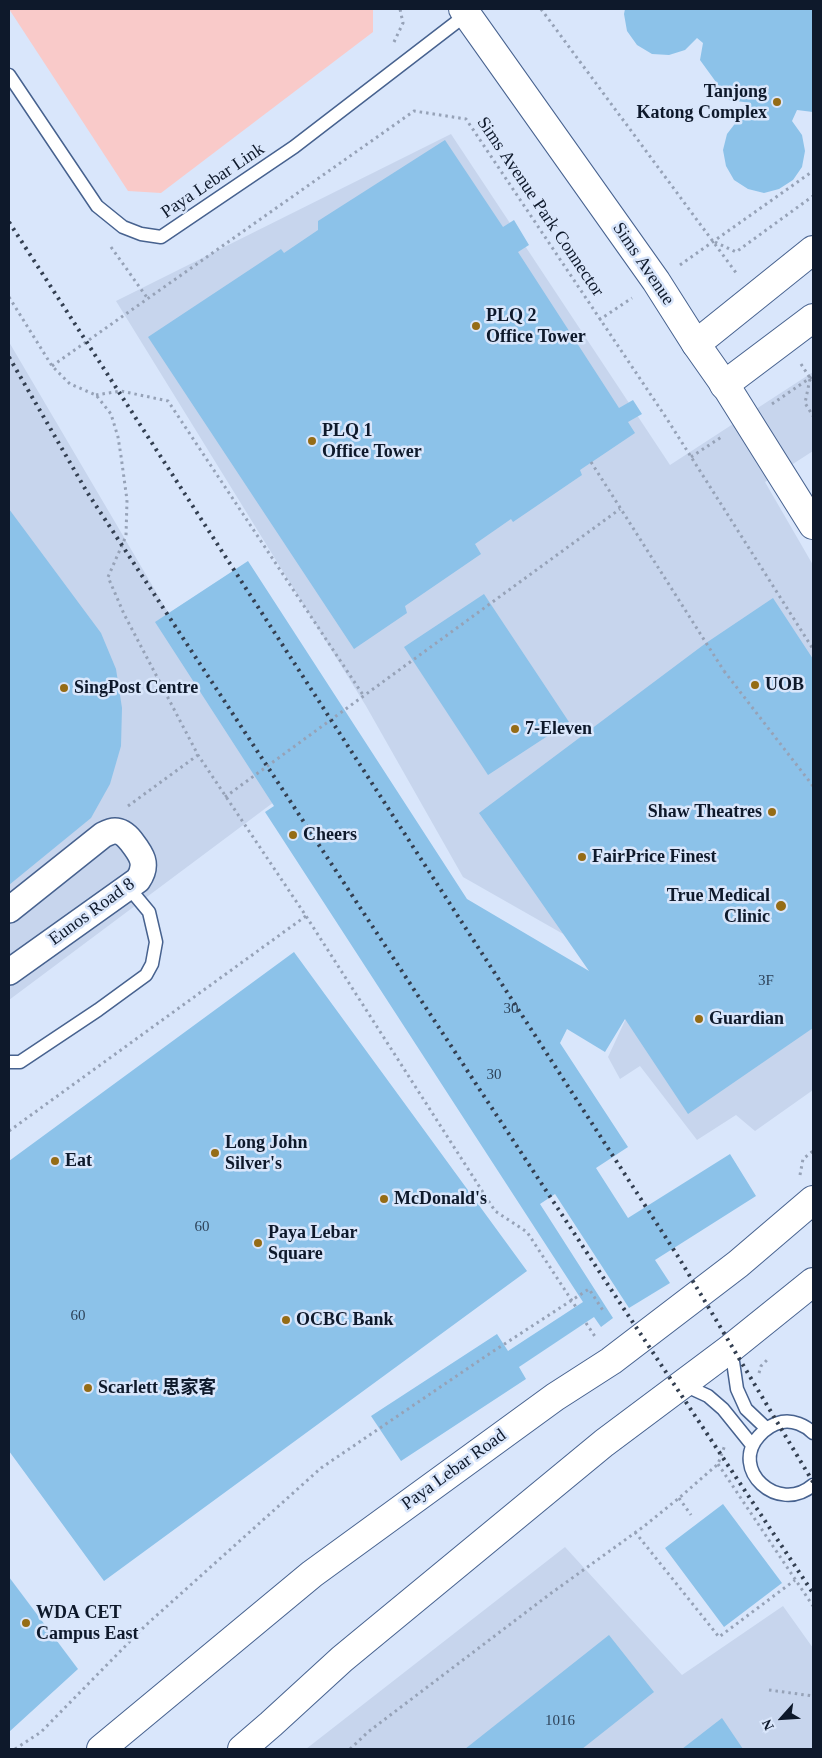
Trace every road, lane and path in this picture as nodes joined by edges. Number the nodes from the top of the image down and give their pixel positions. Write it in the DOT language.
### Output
graph roads {
  1 [pos="400,9"];
  2 [pos="541,9"];
  3 [pos="465,12"];
  4 [pos="392,45"];
  5 [pos="9,75"];
  6 [pos="813,171"];
  7 [pos="813,196"];
  8 [pos="714,241"];
  9 [pos="813,250"];
  10 [pos="9,296"];
  11 [pos="813,318"];
  12 [pos="696,344"];
  13 [pos="52,366"];
  14 [pos="812,378"];
  15 [pos="724,384"];
  16 [pos="96,395"];
  17 [pos="813,416"];
  18 [pos="591,462"];
  19 [pos="620,509"];
  20 [pos="813,525"];
  21 [pos="813,649"];
  22 [pos="363,695"];
  23 [pos="813,786"];
  24 [pos="225,797"];
  25 [pos="129,888"];
  26 [pos="9,910"];
  27 [pos="306,916"];
  28 [pos="9,972"];
  29 [pos="9,1062"];
  30 [pos="9,1131"];
  31 [pos="813,1151"];
  32 [pos="806,1189"];
  33 [pos="813,1282"];
  34 [pos="571,1301"];
  35 [pos="576,1308"];
  36 [pos="604,1312"];
  37 [pos="731,1348"];
  38 [pos="768,1359"];
  39 [pos="682,1384"];
  40 [pos="746,1409"];
  41 [pos="766,1428"];
  42 [pos="813,1433"];
  43 [pos="752,1445"];
  44 [pos="813,1485"];
  45 [pos="679,1498"];
  46 [pos="691,1514"];
  47 [pos="635,1532"];
  48 [pos="795,1580"];
  49 [pos="813,1606"];
  50 [pos="770,1690"];
  51 [pos="813,1696"];
  52 [pos="15,1749"];
  53 [pos="101,1749"];
  54 [pos="242,1749"];
  55 [pos="350,1749"];
  1 -- 4 [label="path"];
  2 -- 8 [label="path"];
  3 -- 5 [label="lane, Paya Lebar Link"];
  3 -- 12 [label="main road, Sims Avenue"];
  6 -- 8 [label="path"];
  7 -- 8 [label="path"];
  9 -- 12 [label="main road"];
  10 -- 13 [label="path"];
  11 -- 15 [label="main road"];
  12 -- 15 [label="main road, Sims Avenue"];
  13 -- 16 [label="path"];
  13 -- 21 [label="path, Sims Avenue Park Connector"];
  14 -- 17 [label="path"];
  15 -- 20 [label="main road, Sims Avenue"];
  16 -- 22 [label="path"];
  16 -- 24 [label="path"];
  18 -- 19 [label="path, bridge"];
  19 -- 22 [label="path"];
  19 -- 23 [label="path, bridge"];
  22 -- 24 [label="path"];
  24 -- 27 [label="path"];
  25 -- 26 [label="street, Eunos Road 8"];
  25 -- 28 [label="street, Eunos Road 8"];
  25 -- 29 [label="lane"];
  27 -- 30 [label="path"];
  27 -- 34 [label="path"];
  31 -- 32 [label="path"];
  32 -- 53 [label="main road, Paya Lebar Road"];
  33 -- 37 [label="main road"];
  34 -- 35 [label="path"];
  34 -- 36 [label="path"];
  34 -- 52 [label="path"];
  37 -- 39 [label="main road"];
  37 -- 40 [label="lane"];
  38 -- 40 [label="path"];
  39 -- 43 [label="lane"];
  39 -- 54 [label="main road"];
  40 -- 41 [label="lane"];
  41 -- 42 [label="lane"];
  41 -- 43 [label="lane"];
  43 -- 44 [label="lane"];
  45 -- 46 [label="path"];
  45 -- 47 [label="path"];
  45 -- 48 [label="path"];
  47 -- 48 [label="path"];
  47 -- 55 [label="path"];
  48 -- 49 [label="path"];
  50 -- 51 [label="path"];
}
